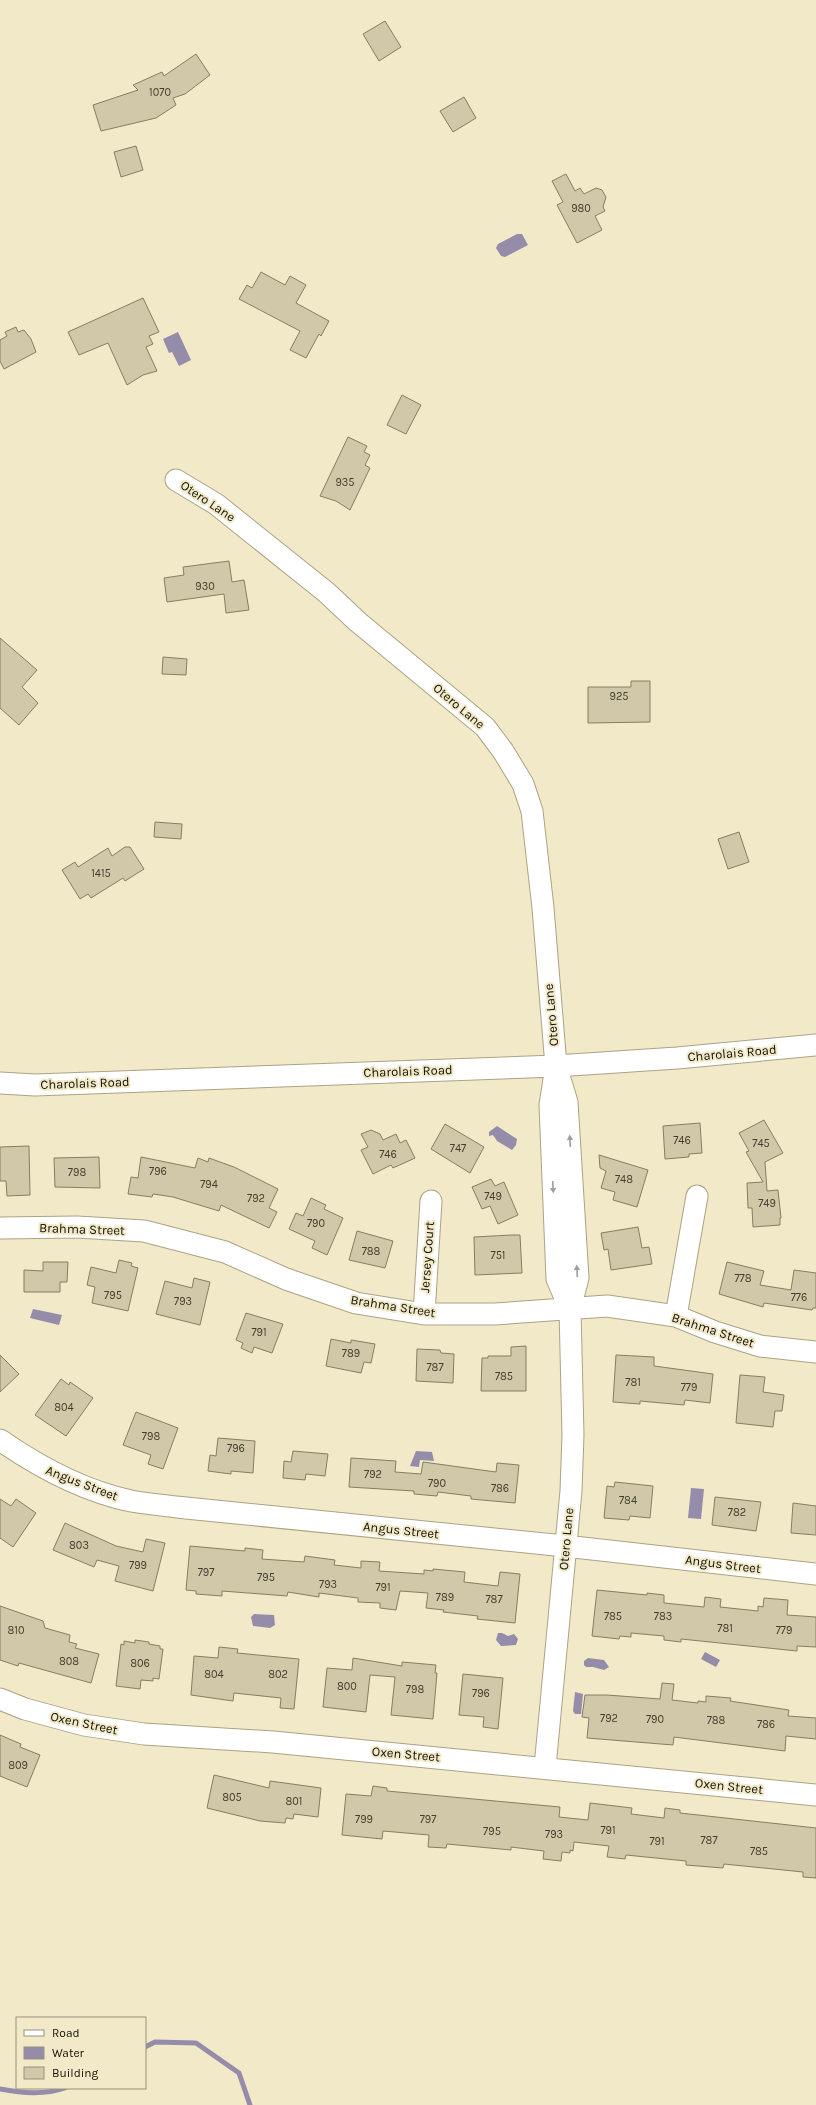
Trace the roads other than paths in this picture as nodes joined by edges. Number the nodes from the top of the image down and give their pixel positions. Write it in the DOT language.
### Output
graph roads {
  1 [pos="176,480"];
  2 [pos="816,1045"];
  3 [pos="556,1066"];
  4 [pos="0,1083"];
  5 [pos="697,1196"];
  6 [pos="431,1200"];
  7 [pos="0,1228"];
  8 [pos="570,1309"];
  9 [pos="424,1314"];
  10 [pos="676,1316"];
  11 [pos="816,1352"];
  12 [pos="0,1440"];
  13 [pos="565,1546"];
  14 [pos="816,1574"];
  15 [pos="0,1699"];
  16 [pos="544,1768"];
  17 [pos="816,1795"];
  1 -- 3 [label="street, Otero Lane"];
  2 -- 3 [label="street, Charolais Road"];
  3 -- 4 [label="street, Charolais Road"];
  3 -- 8 [label="street, Otero Lane"];
  5 -- 10 [label="street"];
  6 -- 9 [label="street, Jersey Court"];
  7 -- 9 [label="street, Brahma Street"];
  8 -- 9 [label="street, Brahma Street"];
  8 -- 10 [label="street, Brahma Street"];
  8 -- 13 [label="street, Otero Lane"];
  10 -- 11 [label="street, Brahma Street"];
  12 -- 13 [label="street, Angus Street"];
  13 -- 14 [label="street, Angus Street"];
  13 -- 16 [label="street, Otero Lane"];
  15 -- 16 [label="street, Oxen Street"];
  16 -- 17 [label="street, Oxen Street"];
}
